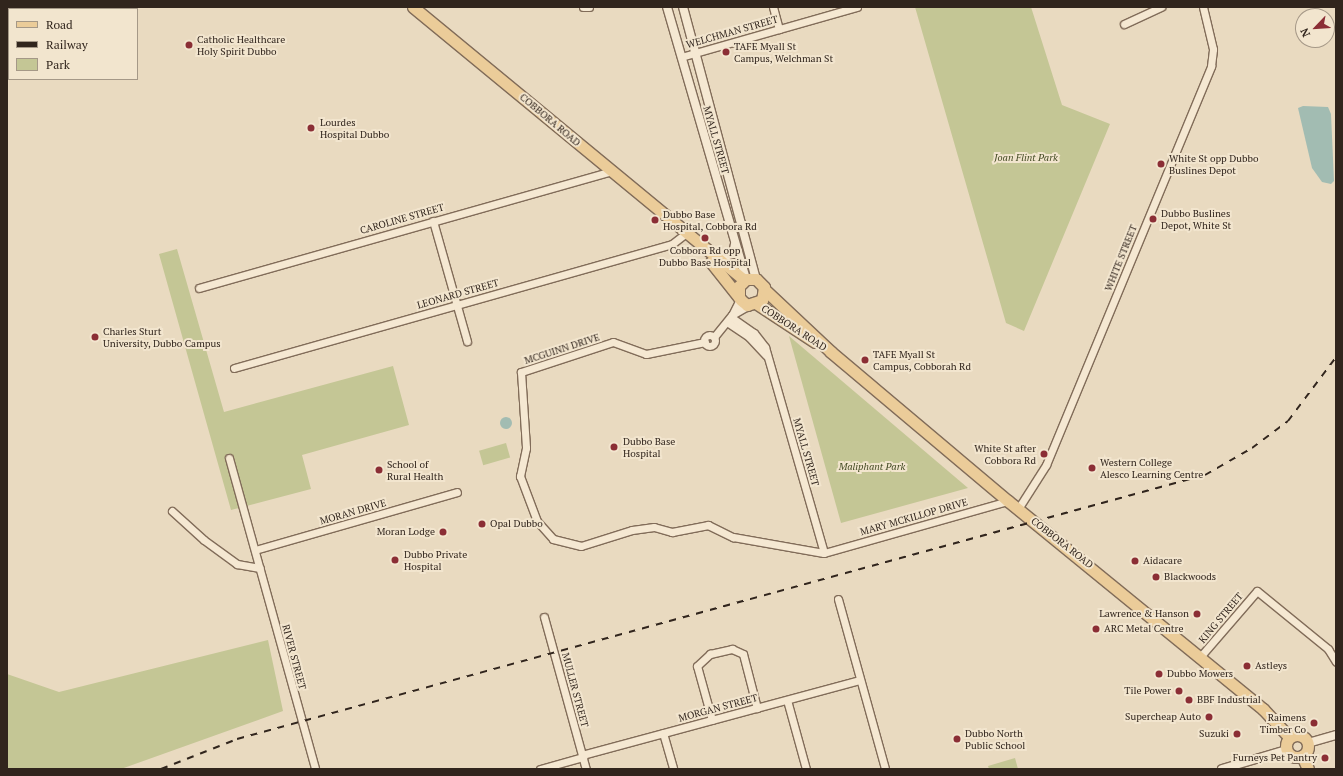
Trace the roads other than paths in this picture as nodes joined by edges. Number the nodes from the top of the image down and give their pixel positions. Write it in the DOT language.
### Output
graph roads {
  1 [pos="414,7"];
  2 [pos="583,7"];
  3 [pos="589,7"];
  4 [pos="667,7"];
  5 [pos="683,7"];
  6 [pos="773,7"];
  7 [pos="857,7"];
  8 [pos="1161,7"];
  9 [pos="1202,7"];
  10 [pos="1124,24"];
  11 [pos="779,29"];
  12 [pos="696,53"];
  13 [pos="682,57"];
  14 [pos="612,171"];
  15 [pos="433,221"];
  16 [pos="686,233"];
  17 [pos="735,239"];
  18 [pos="716,258"];
  19 [pos="749,280"];
  20 [pos="199,288"];
  21 [pos="765,290"];
  22 [pos="746,301"];
  23 [pos="457,304"];
  24 [pos="730,318"];
  25 [pos="467,341"];
  26 [pos="831,352"];
  27 [pos="234,368"];
  28 [pos="229,458"];
  29 [pos="457,492"];
  30 [pos="1008,501"];
  31 [pos="1018,509"];
  32 [pos="172,511"];
  33 [pos="255,550"];
  34 [pos="824,553"];
  35 [pos="260,568"];
  36 [pos="838,599"];
  37 [pos="544,617"];
  38 [pos="1200,657"];
  39 [pos="1336,662"];
  40 [pos="860,680"];
  41 [pos="787,700"];
  42 [pos="757,708"];
  43 [pos="712,720"];
  44 [pos="663,733"];
  45 [pos="1336,735"];
  46 [pos="1289,737"];
  47 [pos="1308,743"];
  48 [pos="1286,750"];
  49 [pos="582,756"];
  50 [pos="1302,756"];
  51 [pos="315,769"];
  52 [pos="540,769"];
  53 [pos="586,769"];
  54 [pos="673,769"];
  55 [pos="806,769"];
  56 [pos="885,769"];
  57 [pos="1222,769"];
  58 [pos="1308,769"];
  1 -- 14 [label="main road, COBBORA ROAD"];
  2 -- 3 [label="street"];
  4 -- 13 [label="street, MYALL STREET"];
  5 -- 12 [label="street, MYALL STREET"];
  6 -- 11 [label="street"];
  7 -- 11 [label="street, WELCHMAN STREET"];
  8 -- 10 [label="street"];
  9 -- 31 [label="street, WHITE STREET"];
  11 -- 12 [label="street, WELCHMAN STREET"];
  12 -- 13 [label="street, WELCHMAN STREET"];
  12 -- 19 [label="street, MYALL STREET"];
  13 -- 17 [label="street, MYALL STREET"];
  14 -- 15 [label="street, CAROLINE STREET"];
  14 -- 16 [label="main road, COBBORA ROAD"];
  15 -- 20 [label="street, CAROLINE STREET"];
  15 -- 23 [label="street"];
  16 -- 18 [label="main road, COBBORA ROAD"];
  16 -- 22 [label="main road, COBBORA ROAD"];
  16 -- 23 [label="street, LEONARD STREET"];
  17 -- 18 [label="street"];
  17 -- 19 [label="street, MYALL STREET"];
  18 -- 19 [label="main road, COBBORA ROAD"];
  19 -- 21 [label="main road, COBBORA ROAD"];
  19 -- 22 [label="main road"];
  21 -- 22 [label="main road"];
  21 -- 26 [label="main road, COBBORA ROAD"];
  22 -- 24 [label="street"];
  22 -- 24 [label="street"];
  22 -- 26 [label="main road, COBBORA ROAD"];
  23 -- 25 [label="street"];
  23 -- 27 [label="street, LEONARD STREET"];
  24 -- 34 [label="street, MYALL STREET"];
  24 -- 34 [label="street, MCGUINN DRIVE"];
  26 -- 30 [label="main road, COBBORA ROAD"];
  28 -- 33 [label="street, RIVER STREET"];
  29 -- 33 [label="street, MORAN DRIVE"];
  30 -- 31 [label="main road, COBBORA ROAD"];
  30 -- 34 [label="street, MARY MCKILLOP DRIVE"];
  31 -- 38 [label="main road, COBBORA ROAD"];
  32 -- 35 [label="street"];
  33 -- 35 [label="street, RIVER STREET"];
  35 -- 51 [label="street, RIVER STREET"];
  36 -- 40 [label="street"];
  37 -- 49 [label="street, MULLER STREET"];
  38 -- 39 [label="street, KING STREET"];
  38 -- 46 [label="main road, COBBORA ROAD"];
  40 -- 41 [label="street, MORGAN STREET"];
  40 -- 56 [label="street"];
  41 -- 42 [label="street, MORGAN STREET"];
  41 -- 55 [label="street"];
  42 -- 43 [label="street, MORGAN STREET"];
  42 -- 43 [label="street"];
  43 -- 44 [label="street, MORGAN STREET"];
  44 -- 49 [label="street, MORGAN STREET"];
  44 -- 54 [label="street"];
  45 -- 47 [label="street"];
  46 -- 47 [label="main road"];
  46 -- 48 [label="main road"];
  47 -- 50 [label="main road"];
  48 -- 50 [label="main road"];
  48 -- 57 [label="street"];
  49 -- 52 [label="street, MORGAN STREET"];
  49 -- 53 [label="street, MULLER STREET"];
  50 -- 58 [label="main road"];
}
